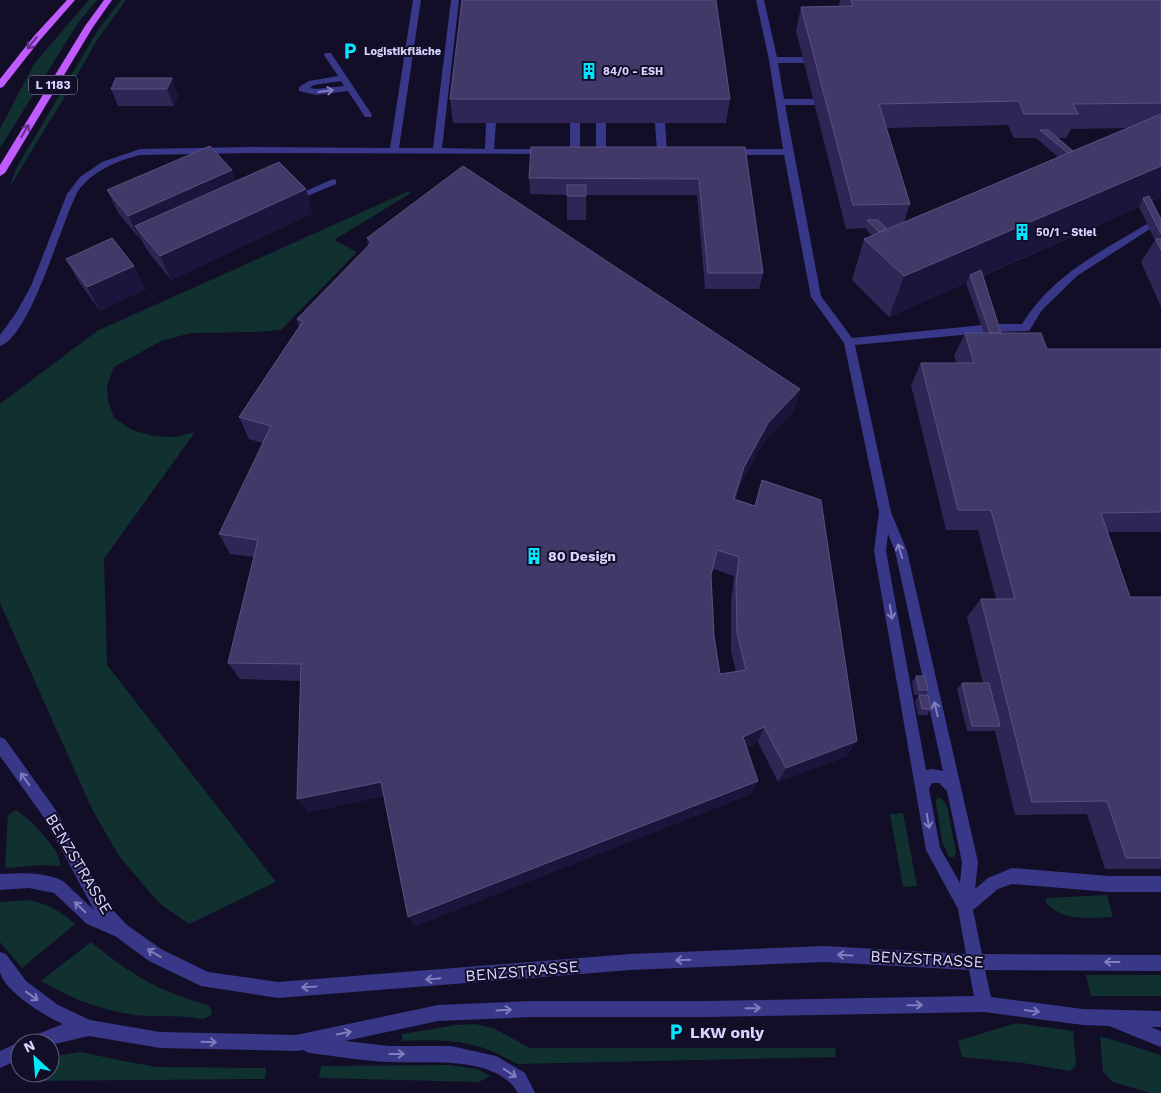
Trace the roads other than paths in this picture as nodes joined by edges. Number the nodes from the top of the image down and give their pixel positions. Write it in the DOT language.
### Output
graph roads {
  1 [pos="71,0"];
  2 [pos="108,0"];
  3 [pos="417,0"];
  4 [pos="455,0"];
  5 [pos="760,0"];
  6 [pos="328,55"];
  7 [pos="773,60"];
  8 [pos="803,60"];
  9 [pos="343,78"];
  10 [pos="0,86"];
  11 [pos="351,88"];
  12 [pos="780,102"];
  13 [pos="814,102"];
  14 [pos="368,115"];
  15 [pos="491,123"];
  16 [pos="575,123"];
  17 [pos="601,123"];
  18 [pos="660,123"];
  19 [pos="394,150"];
  20 [pos="437,151"];
  21 [pos="489,152"];
  22 [pos="583,152"];
  23 [pos="662,152"];
  24 [pos="720,152"];
  25 [pos="788,152"];
  26 [pos="0,173"];
  27 [pos="333,182"];
  28 [pos="297,197"];
  29 [pos="1148,227"];
  30 [pos="0,342"];
  31 [pos="849,342"];
  32 [pos="884,512"];
  33 [pos="0,744"];
  34 [pos="953,787"];
  35 [pos="922,790"];
  36 [pos="0,882"];
  37 [pos="1161,884"];
  38 [pos="965,907"];
  39 [pos="122,931"];
  40 [pos="0,960"];
  41 [pos="975,962"];
  42 [pos="1161,962"];
  43 [pos="984,1004"];
  44 [pos="1109,1019"];
  45 [pos="1161,1019"];
  46 [pos="89,1028"];
  47 [pos="60,1033"];
  48 [pos="1161,1039"];
  49 [pos="296,1043"];
  50 [pos="527,1093"];
  1 -- 10 [label="main road, L 1183, one-way"];
  26 -- 2 [label="main road, L 1183, one-way"];
  3 -- 19 [label="street"];
  4 -- 20 [label="street"];
  5 -- 7 [label="street"];
  6 -- 9 [label="street"];
  7 -- 8 [label="street"];
  7 -- 12 [label="street"];
  9 -- 11 [label="street"];
  9 -- 11 [label="street, one-way"];
  11 -- 14 [label="street"];
  12 -- 13 [label="street"];
  12 -- 25 [label="street"];
  15 -- 21 [label="street"];
  16 -- 22 [label="street"];
  17 -- 22 [label="street"];
  18 -- 23 [label="street"];
  19 -- 20 [label="street"];
  19 -- 30 [label="street"];
  20 -- 21 [label="street"];
  21 -- 22 [label="street"];
  24 -- 25 [label="street"];
  25 -- 31 [label="street"];
  27 -- 28 [label="street"];
  29 -- 31 [label="street"];
  31 -- 32 [label="street"];
  34 -- 32 [label="street, one-way"];
  32 -- 35 [label="street, one-way"];
  39 -- 33 [label="street, BENZSTRASSE, one-way"];
  34 -- 35 [label="street"];
  34 -- 38 [label="street"];
  35 -- 38 [label="street, one-way"];
  39 -- 36 [label="street, one-way"];
  37 -- 38 [label="street"];
  38 -- 41 [label="street"];
  41 -- 39 [label="street, BENZSTRASSE, one-way"];
  40 -- 46 [label="street, one-way"];
  42 -- 41 [label="street, BENZSTRASSE, one-way"];
  41 -- 43 [label="street"];
  43 -- 44 [label="street, one-way"];
  49 -- 43 [label="street, one-way"];
  44 -- 45 [label="street"];
  44 -- 48 [label="street"];
  46 -- 47 [label="street"];
  46 -- 49 [label="street, one-way"];
  49 -- 50 [label="street, one-way"];
}
